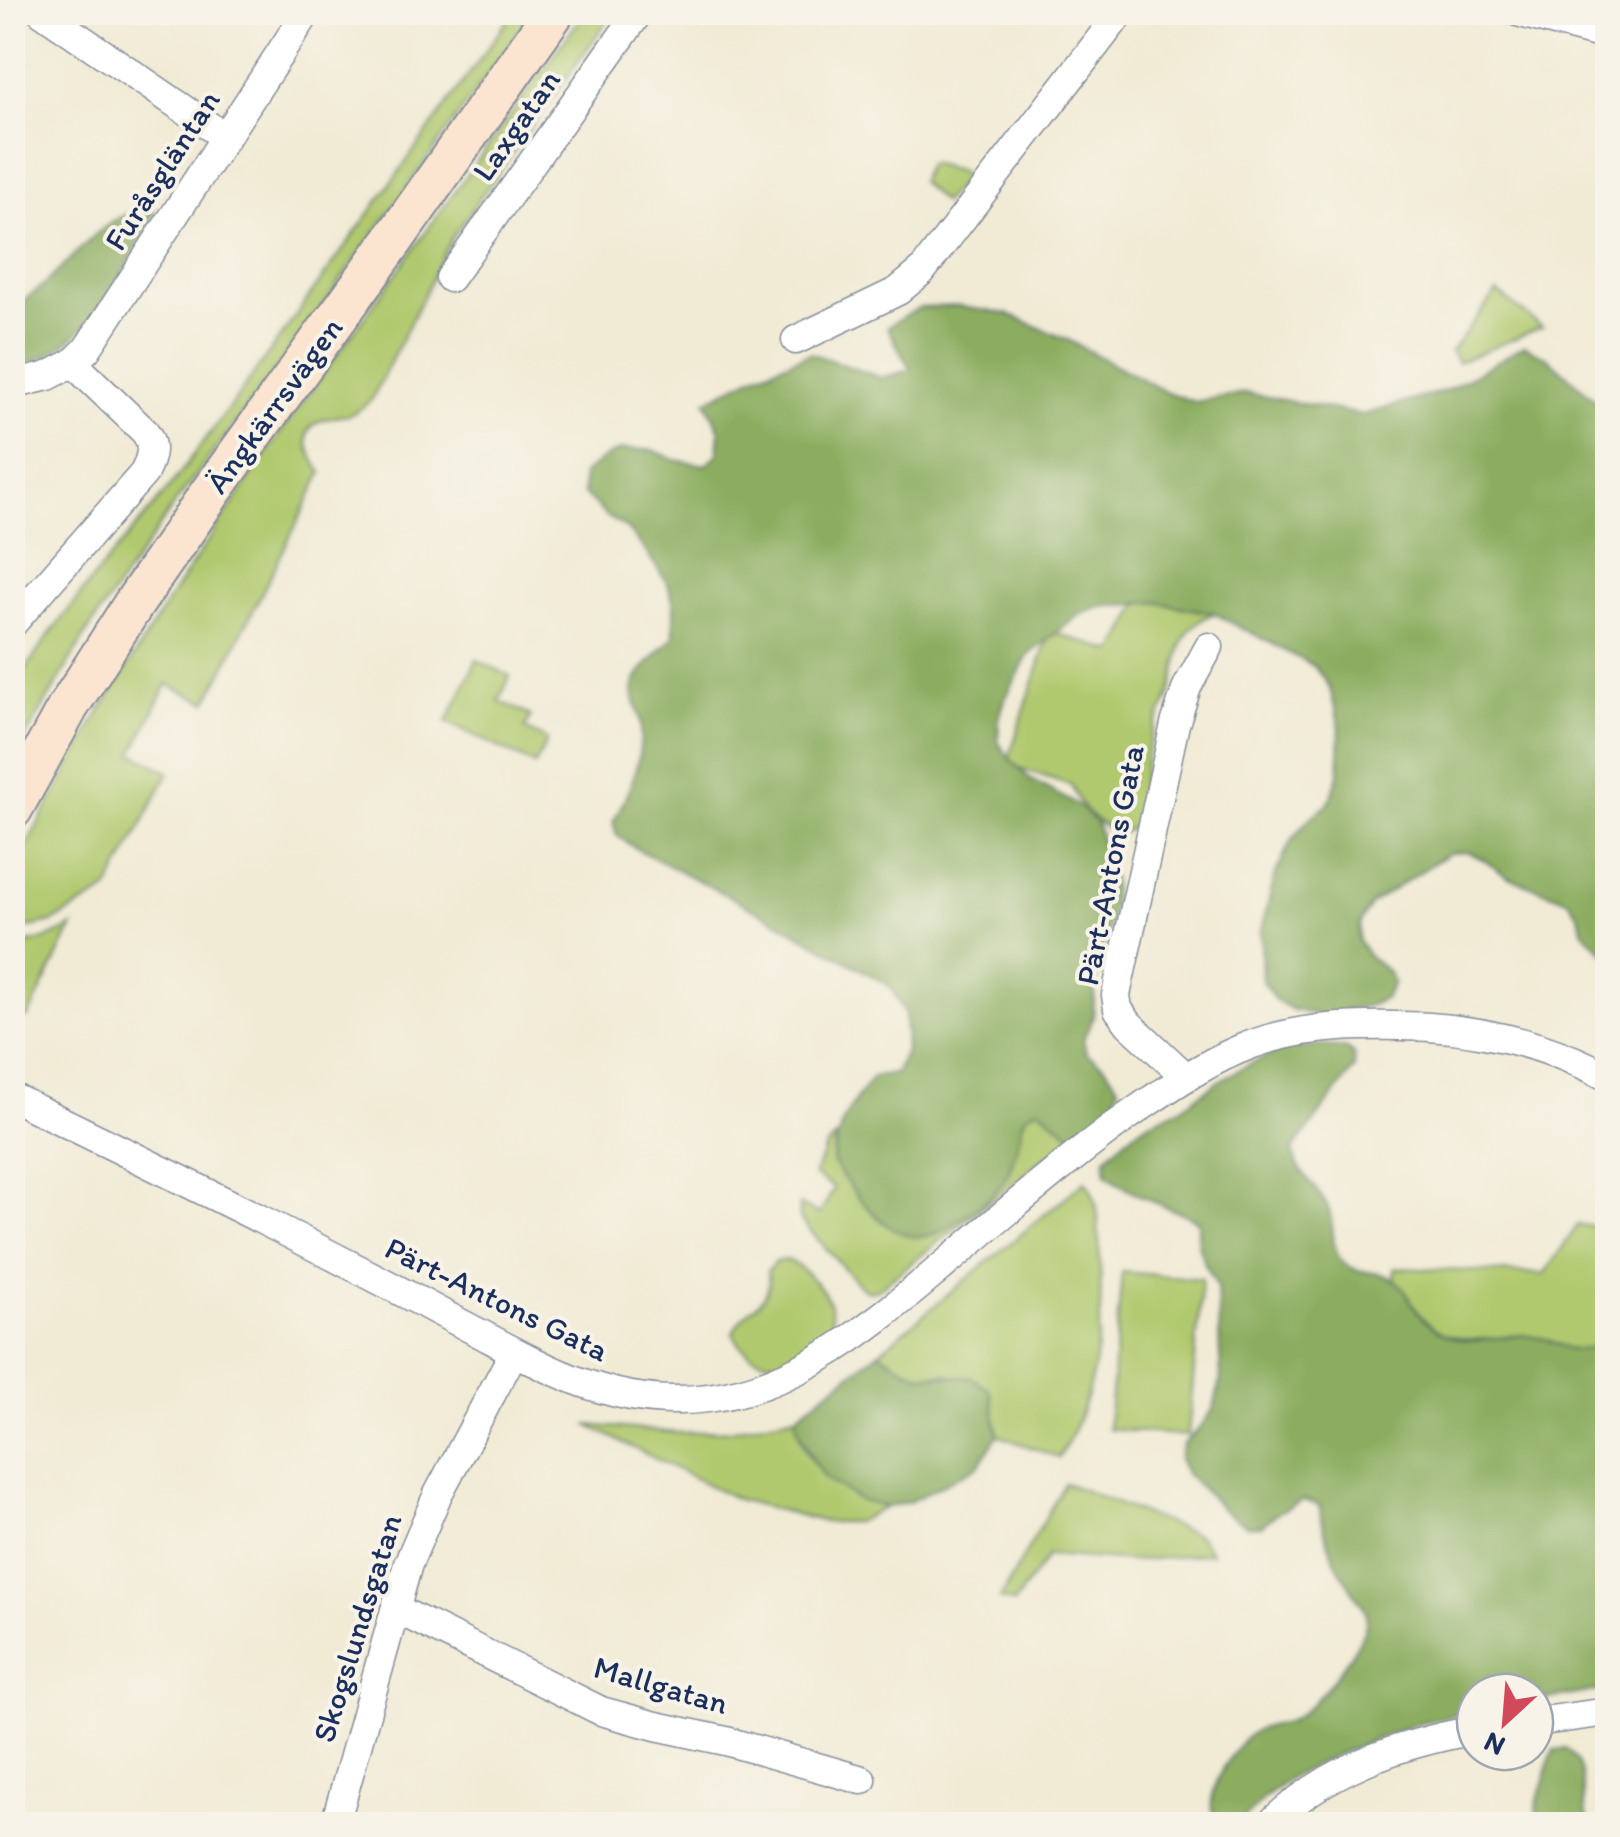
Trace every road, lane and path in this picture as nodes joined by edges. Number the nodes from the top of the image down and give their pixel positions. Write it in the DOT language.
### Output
graph roads {
  1 [pos="42,12"];
  2 [pos="307,12"];
  3 [pos="554,12"];
  4 [pos="639,12"];
  5 [pos="1121,12"];
  6 [pos="1517,12"];
  7 [pos="1608,36"];
  8 [pos="225,137"];
  9 [pos="450,278"];
  10 [pos="796,340"];
  11 [pos="72,363"];
  12 [pos="12,386"];
  13 [pos="12,624"];
  14 [pos="1209,646"];
  15 [pos="12,809"];
  16 [pos="1186,1077"];
  17 [pos="1608,1078"];
  18 [pos="12,1096"];
  19 [pos="514,1352"];
  20 [pos="396,1609"];
  21 [pos="1608,1712"];
  22 [pos="1555,1719"];
  23 [pos="1455,1735"];
  24 [pos="862,1780"];
  25 [pos="335,1824"];
  26 [pos="1270,1824"];
  1 -- 8 [label="street"];
  2 -- 8 [label="street, Furåsgläntan"];
  3 -- 15 [label="street, Ängkärrsvägen"];
  4 -- 9 [label="street, Laxgatan"];
  5 -- 10 [label="street"];
  6 -- 7 [label="street"];
  8 -- 11 [label="street, Furåsgläntan"];
  11 -- 12 [label="street"];
  11 -- 13 [label="street"];
  14 -- 16 [label="street, Pärt-Antons Gata"];
  16 -- 17 [label="street, Pärt-Antons Gata"];
  16 -- 19 [label="street, Pärt-Antons Gata"];
  18 -- 19 [label="street, Pärt-Antons Gata"];
  19 -- 20 [label="street, Skogslundsgatan"];
  20 -- 24 [label="street, Mallgatan"];
  20 -- 25 [label="street, Skogslundsgatan"];
  21 -- 22 [label="street"];
  23 -- 26 [label="street"];
}
